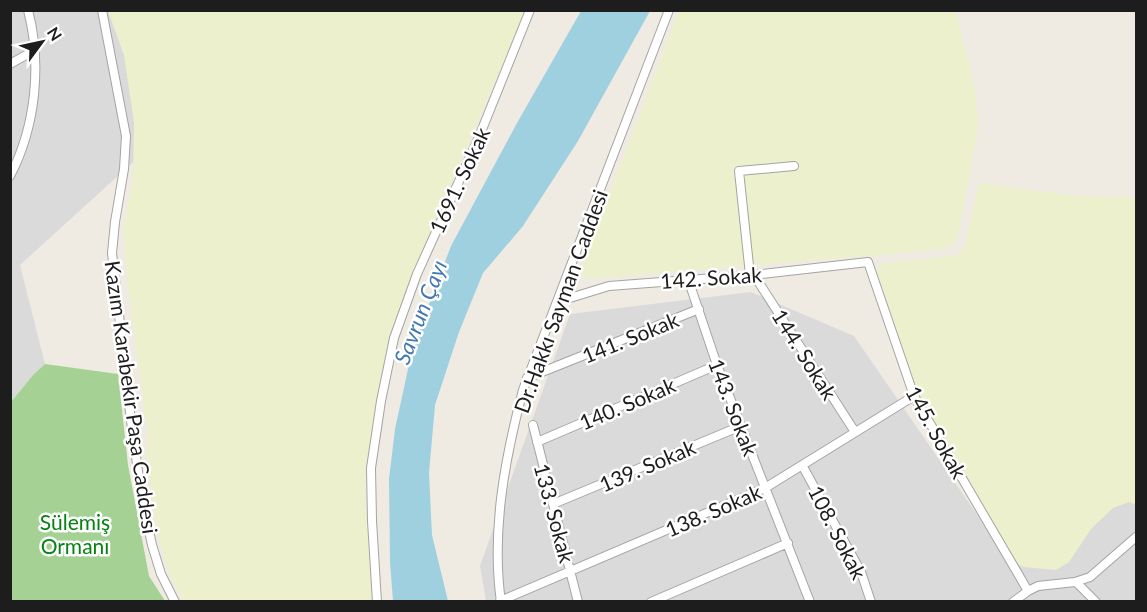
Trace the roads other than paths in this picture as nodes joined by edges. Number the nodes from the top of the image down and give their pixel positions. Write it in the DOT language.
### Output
graph roads {
  1 [pos="28,10"];
  2 [pos="96,10"];
  3 [pos="102,10"];
  4 [pos="530,10"];
  5 [pos="669,10"];
  6 [pos="105,21"];
  7 [pos="35,50"];
  8 [pos="10,64"];
  9 [pos="794,166"];
  10 [pos="10,176"];
  11 [pos="868,262"];
  12 [pos="752,275"];
  13 [pos="688,279"];
  14 [pos="556,302"];
  15 [pos="699,309"];
  16 [pos="717,365"];
  17 [pos="527,378"];
  18 [pos="914,396"];
  19 [pos="533,424"];
  20 [pos="741,426"];
  21 [pos="855,432"];
  22 [pos="537,442"];
  23 [pos="802,465"];
  24 [pos="765,488"];
  25 [pos="553,504"];
  26 [pos="1136,538"];
  27 [pos="788,543"];
  28 [pos="570,571"];
  29 [pos="1076,582"];
  30 [pos="1028,591"];
  31 [pos="501,601"];
  32 [pos="807,601"];
  33 [pos="1013,601"];
  34 [pos="175,602"];
  35 [pos="376,602"];
  36 [pos="578,602"];
  37 [pos="651,602"];
  38 [pos="871,602"];
  39 [pos="1096,602"];
  1 -- 7 [label="street"];
  2 -- 6 [label="street"];
  3 -- 6 [label="street, Kazım Karabekir Paşa Caddesi"];
  4 -- 35 [label="street, 1691. Sokak"];
  5 -- 14 [label="street, Dr.Hakkı Sayman Caddesi"];
  6 -- 34 [label="street, Kazım Karabekir Paşa Caddesi"];
  7 -- 8 [label="street"];
  7 -- 10 [label="street"];
  9 -- 12 [label="street, 144. Sokak"];
  11 -- 12 [label="street, 142. Sokak"];
  11 -- 18 [label="street, 145. Sokak"];
  12 -- 13 [label="street, 142. Sokak"];
  12 -- 21 [label="street, 144. Sokak"];
  13 -- 14 [label="street, 142. Sokak"];
  13 -- 15 [label="street, 143. Sokak"];
  14 -- 17 [label="street, Dr.Hakkı Sayman Caddesi"];
  15 -- 16 [label="street, 143. Sokak"];
  15 -- 17 [label="street, 141. Sokak"];
  16 -- 20 [label="street, 143. Sokak"];
  16 -- 22 [label="street, 140. Sokak"];
  17 -- 31 [label="street, Dr.Hakkı Sayman Caddesi"];
  18 -- 21 [label="street, 138. Sokak"];
  18 -- 30 [label="street, 145. Sokak"];
  19 -- 22 [label="street, 133. Sokak"];
  20 -- 24 [label="street, 143. Sokak"];
  20 -- 25 [label="street, 139. Sokak"];
  21 -- 23 [label="street, 138. Sokak"];
  22 -- 25 [label="street, 133. Sokak"];
  23 -- 24 [label="street, 138. Sokak"];
  23 -- 38 [label="street, 108. Sokak"];
  24 -- 27 [label="street, 143. Sokak"];
  24 -- 28 [label="street, 138. Sokak"];
  25 -- 28 [label="street, 133. Sokak"];
  26 -- 29 [label="street"];
  27 -- 32 [label="street, 143. Sokak"];
  27 -- 37 [label="street"];
  28 -- 31 [label="street, 138. Sokak"];
  28 -- 36 [label="street, 133. Sokak"];
  29 -- 30 [label="street"];
  29 -- 39 [label="street"];
  30 -- 33 [label="street"];
}
